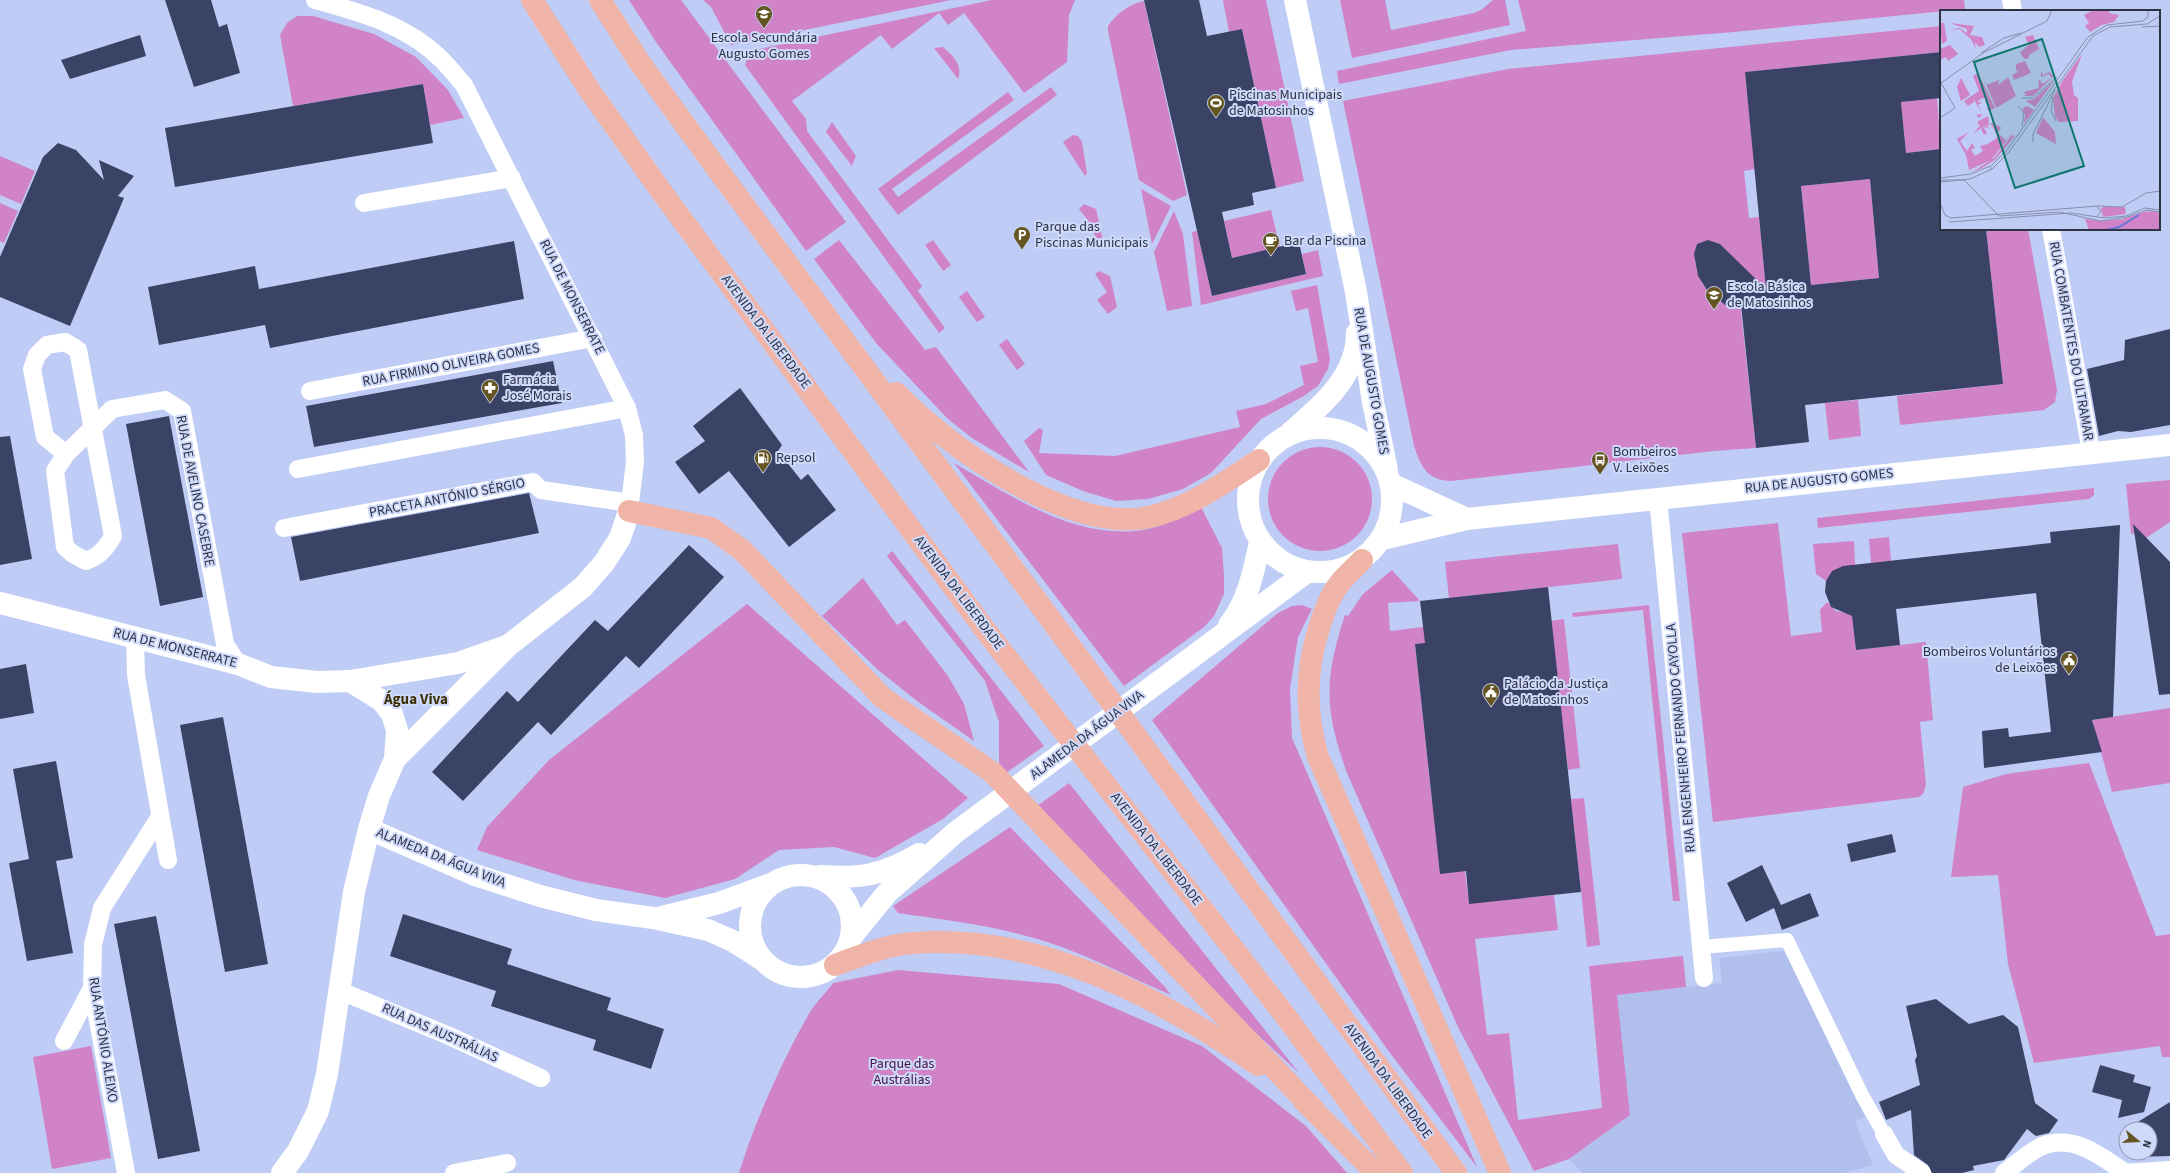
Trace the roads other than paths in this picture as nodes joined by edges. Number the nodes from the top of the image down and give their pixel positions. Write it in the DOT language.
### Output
graph roads {
  1 [pos="316,0"];
  2 [pos="532,0"];
  3 [pos="600,0"];
  4 [pos="1294,0"];
  5 [pos="2011,0"];
  6 [pos="2013,10"];
  7 [pos="512,178"];
  8 [pos="364,203"];
  9 [pos="2052,230"];
  10 [pos="1356,292"];
  11 [pos="822,311"];
  12 [pos="593,338"];
  13 [pos="310,391"];
  14 [pos="627,408"];
  15 [pos="92,426"];
  16 [pos="1287,436"];
  17 [pos="2170,445"];
  18 [pos="2090,452"];
  19 [pos="66,454"];
  20 [pos="1259,460"];
  21 [pos="298,469"];
  22 [pos="1389,477"];
  23 [pos="1658,498"];
  24 [pos="629,507"];
  25 [pos="1467,519"];
  26 [pos="284,528"];
  27 [pos="1382,539"];
  28 [pos="1260,542"];
  29 [pos="1362,560"];
  30 [pos="1307,572"];
  31 [pos="0,603"];
  32 [pos="135,638"];
  33 [pos="1217,638"];
  34 [pos="509,645"];
  35 [pos="238,664"];
  36 [pos="350,681"];
  37 [pos="395,759"];
  38 [pos="159,818"];
  39 [pos="369,829"];
  40 [pos="956,832"];
  41 [pos="168,860"];
  42 [pos="812,875"];
  43 [pos="773,883"];
  44 [pos="653,918"];
  45 [pos="852,936"];
  46 [pos="1700,947"];
  47 [pos="761,959"];
  48 [pos="835,965"];
  49 [pos="1704,978"];
  50 [pos="92,988"];
  51 [pos="338,990"];
  52 [pos="64,1041"];
  53 [pos="541,1078"];
  54 [pos="1314,1110"];
  55 [pos="1884,1134"];
  56 [pos="507,1163"];
  57 [pos="2170,1170"];
  58 [pos="126,1173"];
  59 [pos="282,1173"];
  60 [pos="454,1173"];
  61 [pos="1376,1173"];
  62 [pos="1402,1173"];
  63 [pos="1456,1173"];
  64 [pos="1500,1173"];
  65 [pos="1922,1173"];
  66 [pos="2004,1173"];
  67 [pos="2123,1173"];
  1 -- 7 [label="street, RUA DE MONSERRATE"];
  2 -- 62 [label="highway, AVENIDA DA LIBERDADE"];
  3 -- 11 [label="highway, AVENIDA DA LIBERDADE"];
  4 -- 10 [label="street, RUA DE AUGUSTO GOMES"];
  5 -- 6 [label="street"];
  7 -- 8 [label="street"];
  7 -- 12 [label="street, RUA DE MONSERRATE"];
  9 -- 18 [label="street, RUA COMBATENTES DO ULTRAMAR"];
  10 -- 16 [label="street, RUA DE AUGUSTO GOMES"];
  10 -- 22 [label="street, RUA DE AUGUSTO GOMES"];
  11 -- 20 [label="highway"];
  11 -- 63 [label="highway, AVENIDA DA LIBERDADE"];
  12 -- 13 [label="street, RUA FIRMINO OLIVEIRA GOMES"];
  12 -- 14 [label="street, RUA DE MONSERRATE"];
  14 -- 21 [label="street"];
  14 -- 24 [label="street, RUA DE MONSERRATE"];
  15 -- 19 [label="street, RUA DE AVELINO CASEBRE"];
  15 -- 19 [label="street, RUA DE AVELINO CASEBRE"];
  15 -- 19 [label="street, RUA DE AVELINO CASEBRE"];
  15 -- 35 [label="street, RUA DE AVELINO CASEBRE"];
  16 -- 20 [label="street"];
  16 -- 22 [label="street"];
  17 -- 18 [label="street, RUA DE AUGUSTO GOMES"];
  18 -- 23 [label="street, RUA DE AUGUSTO GOMES"];
  20 -- 28 [label="street"];
  22 -- 25 [label="street"];
  22 -- 27 [label="street, RUA DE AUGUSTO GOMES"];
  23 -- 25 [label="street, RUA DE AUGUSTO GOMES"];
  23 -- 46 [label="street, RUA ENGENHEIRO FERNANDO CAYOLLA"];
  24 -- 26 [label="street, PRACETA ANTÓNIO SÉRGIO"];
  24 -- 34 [label="street, RUA DE MONSERRATE"];
  24 -- 54 [label="highway"];
  25 -- 27 [label="street, RUA DE AUGUSTO GOMES"];
  27 -- 29 [label="street, RUA DE AUGUSTO GOMES"];
  28 -- 30 [label="street"];
  28 -- 33 [label="street, ALAMEDA DA ÁGUA VIVA"];
  29 -- 30 [label="street"];
  29 -- 64 [label="highway"];
  30 -- 33 [label="street, ALAMEDA DA ÁGUA VIVA"];
  31 -- 32 [label="street, RUA DE MONSERRATE"];
  32 -- 35 [label="street, RUA DE MONSERRATE"];
  32 -- 38 [label="street"];
  33 -- 40 [label="street, ALAMEDA DA ÁGUA VIVA"];
  34 -- 36 [label="street, RUA DE MONSERRATE"];
  34 -- 37 [label="street, RUA DE MONSERRATE"];
  35 -- 36 [label="street, RUA DE MONSERRATE"];
  36 -- 37 [label="street, RUA DE MONSERRATE"];
  37 -- 39 [label="street, RUA DE MONSERRATE"];
  38 -- 41 [label="street"];
  38 -- 50 [label="street, RUA ANTÓNIO ALEIXO"];
  39 -- 44 [label="street, ALAMEDA DA ÁGUA VIVA"];
  39 -- 51 [label="street"];
  40 -- 42 [label="street, ALAMEDA DA ÁGUA VIVA"];
  40 -- 45 [label="street, ALAMEDA DA ÁGUA VIVA"];
  42 -- 43 [label="street"];
  42 -- 45 [label="street"];
  43 -- 44 [label="street, ALAMEDA DA ÁGUA VIVA"];
  43 -- 47 [label="street"];
  44 -- 47 [label="street, ALAMEDA DA ÁGUA VIVA"];
  45 -- 48 [label="street"];
  46 -- 49 [label="street, RUA ENGENHEIRO FERNANDO CAYOLLA"];
  46 -- 55 [label="street"];
  47 -- 48 [label="street"];
  48 -- 54 [label="highway"];
  50 -- 52 [label="street"];
  50 -- 58 [label="street, RUA ANTÓNIO ALEIXO"];
  51 -- 53 [label="street, RUA DAS AUSTRÁLIAS"];
  51 -- 59 [label="street"];
  54 -- 61 [label="highway"];
  55 -- 65 [label="street"];
  56 -- 60 [label="street"];
  57 -- 67 [label="street"];
  66 -- 67 [label="street"];
}
